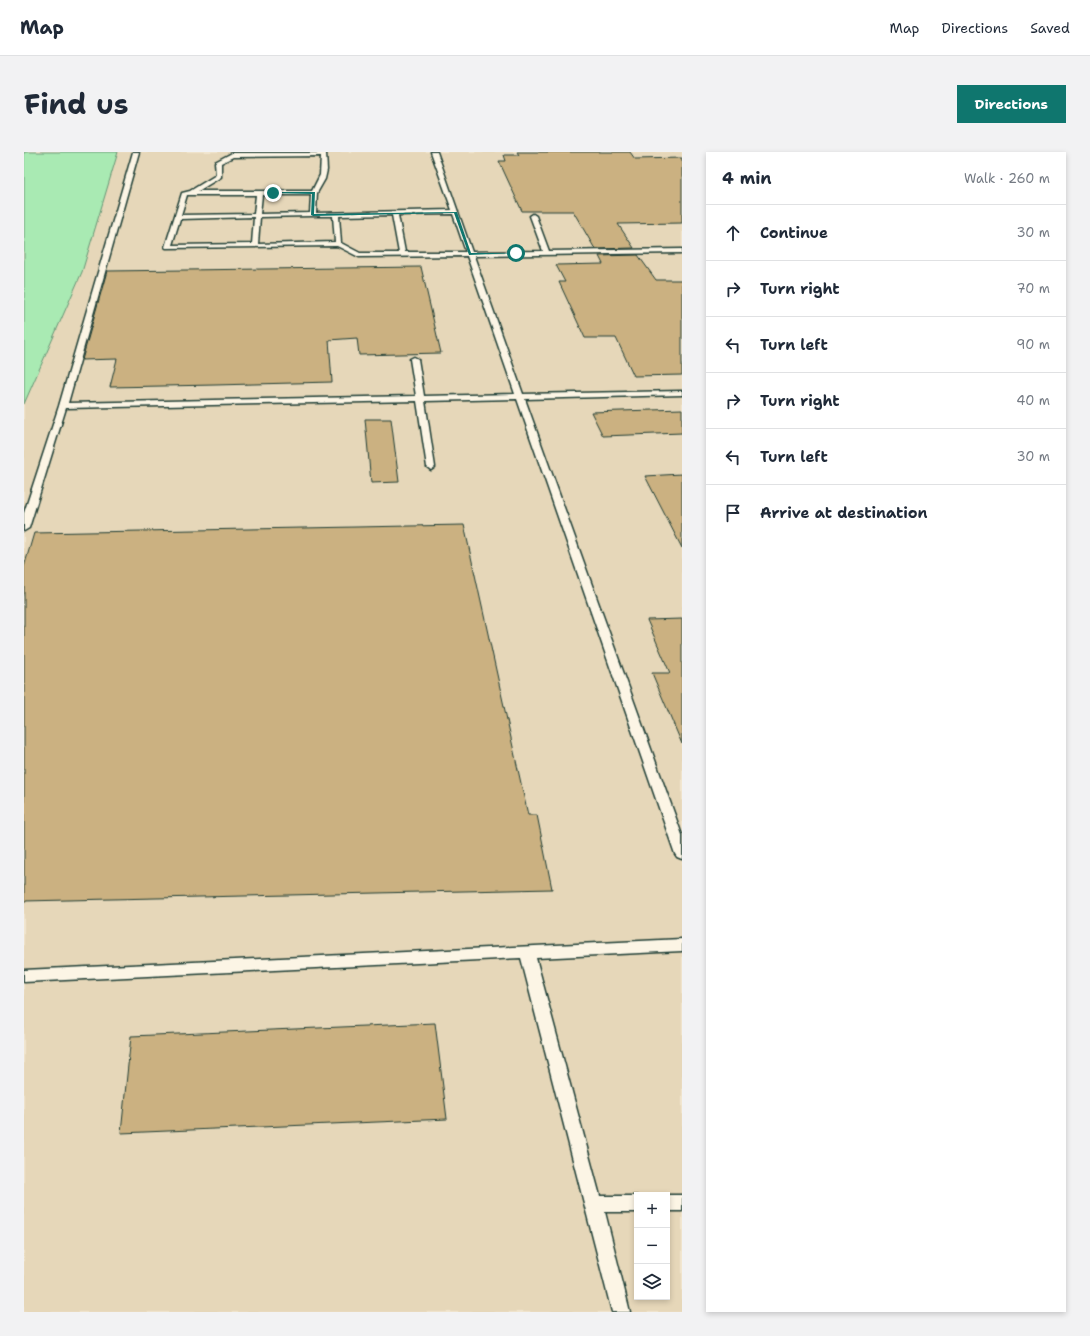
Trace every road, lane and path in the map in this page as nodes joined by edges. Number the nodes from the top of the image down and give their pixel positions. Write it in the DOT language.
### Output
graph roads {
  1 [pos="136,152"];
  2 [pos="434,152"];
  3 [pos="191,193"];
  4 [pos="259,193"];
  5 [pos="314,193"];
  6 [pos="455,212"];
  7 [pos="395,214"];
  8 [pos="313,215"];
  9 [pos="336,215"];
  10 [pos="258,216"];
  11 [pos="533,216"];
  12 [pos="178,217"];
  13 [pos="338,244"];
  14 [pos="255,245"];
  15 [pos="682,251"];
  16 [pos="548,253"];
  17 [pos="402,254"];
  18 [pos="470,254"];
  19 [pos="414,358"];
  20 [pos="682,393"];
  21 [pos="520,396"];
  22 [pos="420,398"];
  23 [pos="63,406"];
  24 [pos="431,467"];
  25 [pos="24,528"];
  26 [pos="682,854"];
  27 [pos="682,945"];
  28 [pos="527,952"];
  29 [pos="24,976"];
  30 [pos="670,1203"];
  31 [pos="682,1203"];
  32 [pos="594,1204"];
  33 [pos="634,1204"];
  34 [pos="621,1312"];
  1 -- 23 [label="lane"];
  2 -- 6 [label="lane"];
  3 -- 4 [label="lane"];
  3 -- 5 [label="lane"];
  3 -- 12 [label="lane"];
  4 -- 5 [label="lane"];
  4 -- 10 [label="lane"];
  5 -- 8 [label="lane"];
  6 -- 7 [label="lane"];
  6 -- 18 [label="lane"];
  7 -- 9 [label="lane"];
  7 -- 17 [label="lane"];
  8 -- 9 [label="lane"];
  8 -- 10 [label="lane"];
  9 -- 13 [label="lane"];
  10 -- 12 [label="lane"];
  10 -- 14 [label="lane"];
  11 -- 16 [label="lane"];
  12 -- 14 [label="lane"];
  13 -- 14 [label="lane"];
  13 -- 17 [label="lane"];
  15 -- 16 [label="lane"];
  16 -- 18 [label="lane"];
  17 -- 18 [label="lane"];
  18 -- 21 [label="lane"];
  19 -- 22 [label="lane"];
  20 -- 21 [label="lane"];
  21 -- 22 [label="lane"];
  21 -- 26 [label="lane"];
  22 -- 23 [label="lane"];
  22 -- 24 [label="lane"];
  23 -- 25 [label="lane"];
  27 -- 28 [label="lane"];
  28 -- 29 [label="lane"];
  28 -- 32 [label="lane"];
  30 -- 31 [label="lane"];
  32 -- 33 [label="lane"];
  32 -- 34 [label="lane"];
}
